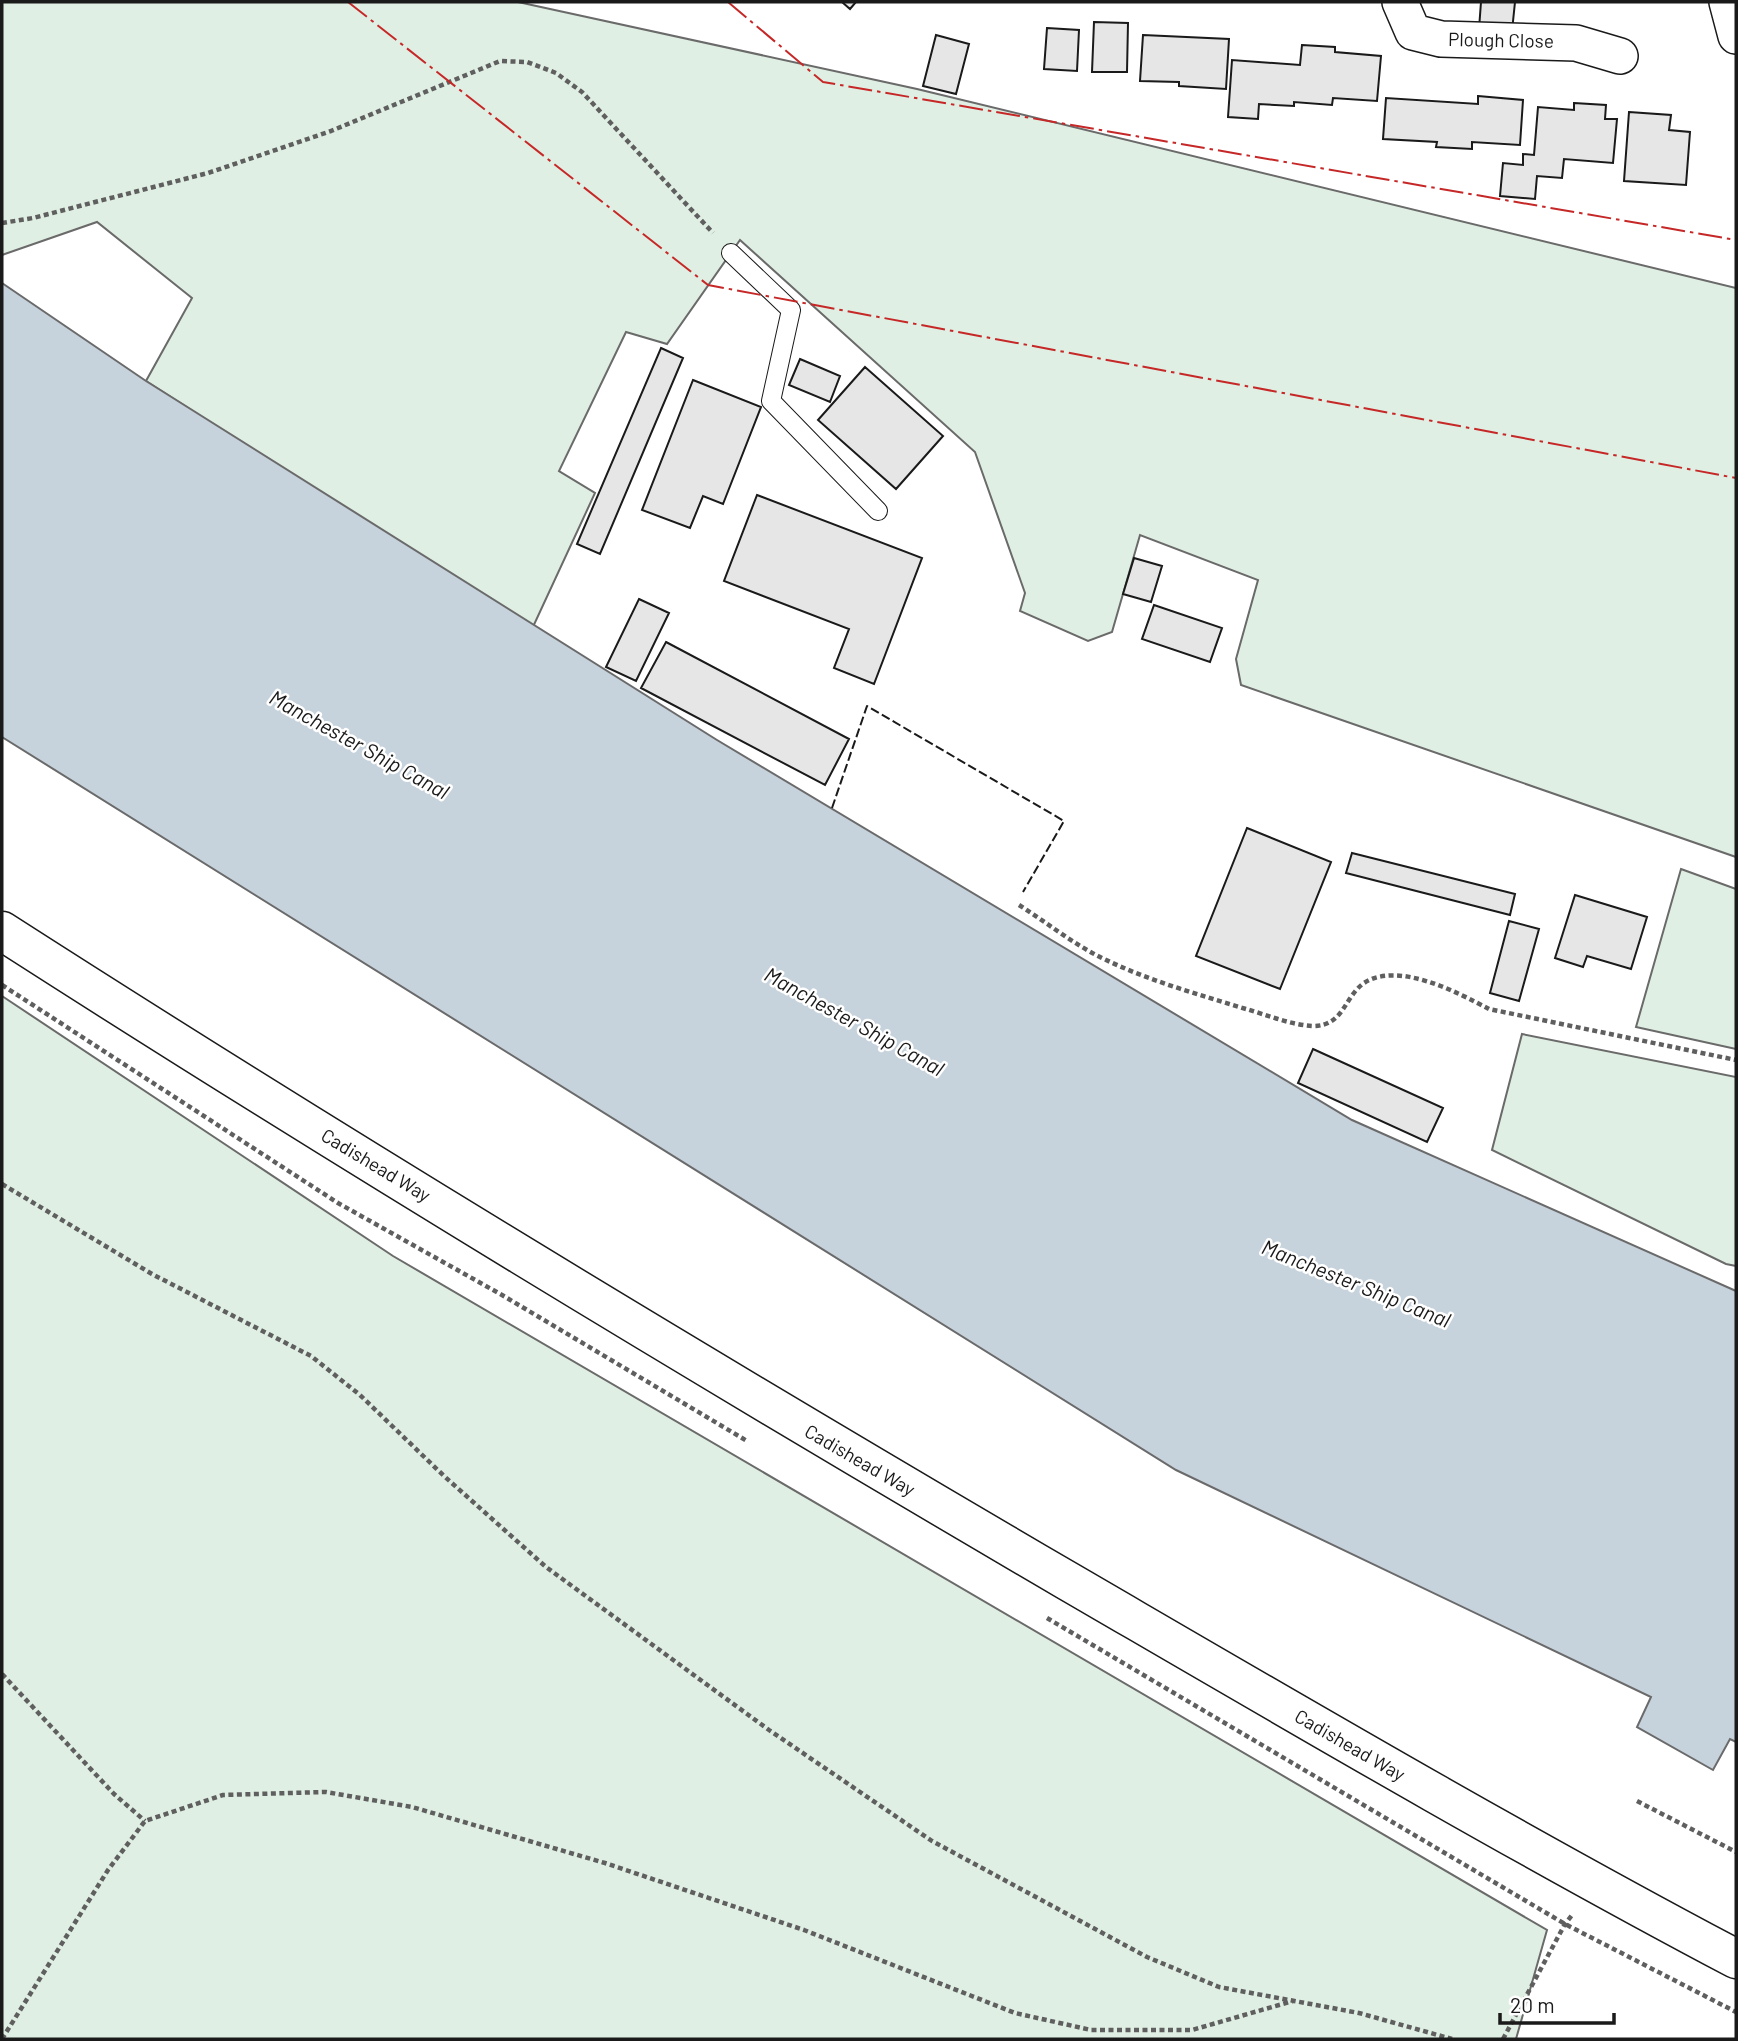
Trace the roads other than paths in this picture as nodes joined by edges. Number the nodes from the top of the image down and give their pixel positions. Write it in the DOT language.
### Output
graph roads {
  1 [pos="1400,2"];
  2 [pos="1727,2"];
  3 [pos="1736,36"];
  4 [pos="1620,56"];
  5 [pos="731,253"];
  6 [pos="878,511"];
  7 [pos="2,931"];
  8 [pos="1736,1959"];
  1 -- 4 [label="street, Plough Close"];
  2 -- 3 [label="street"];
  5 -- 6 [label="lane"];
  7 -- 8 [label="highway, Cadishead Way"];
}
